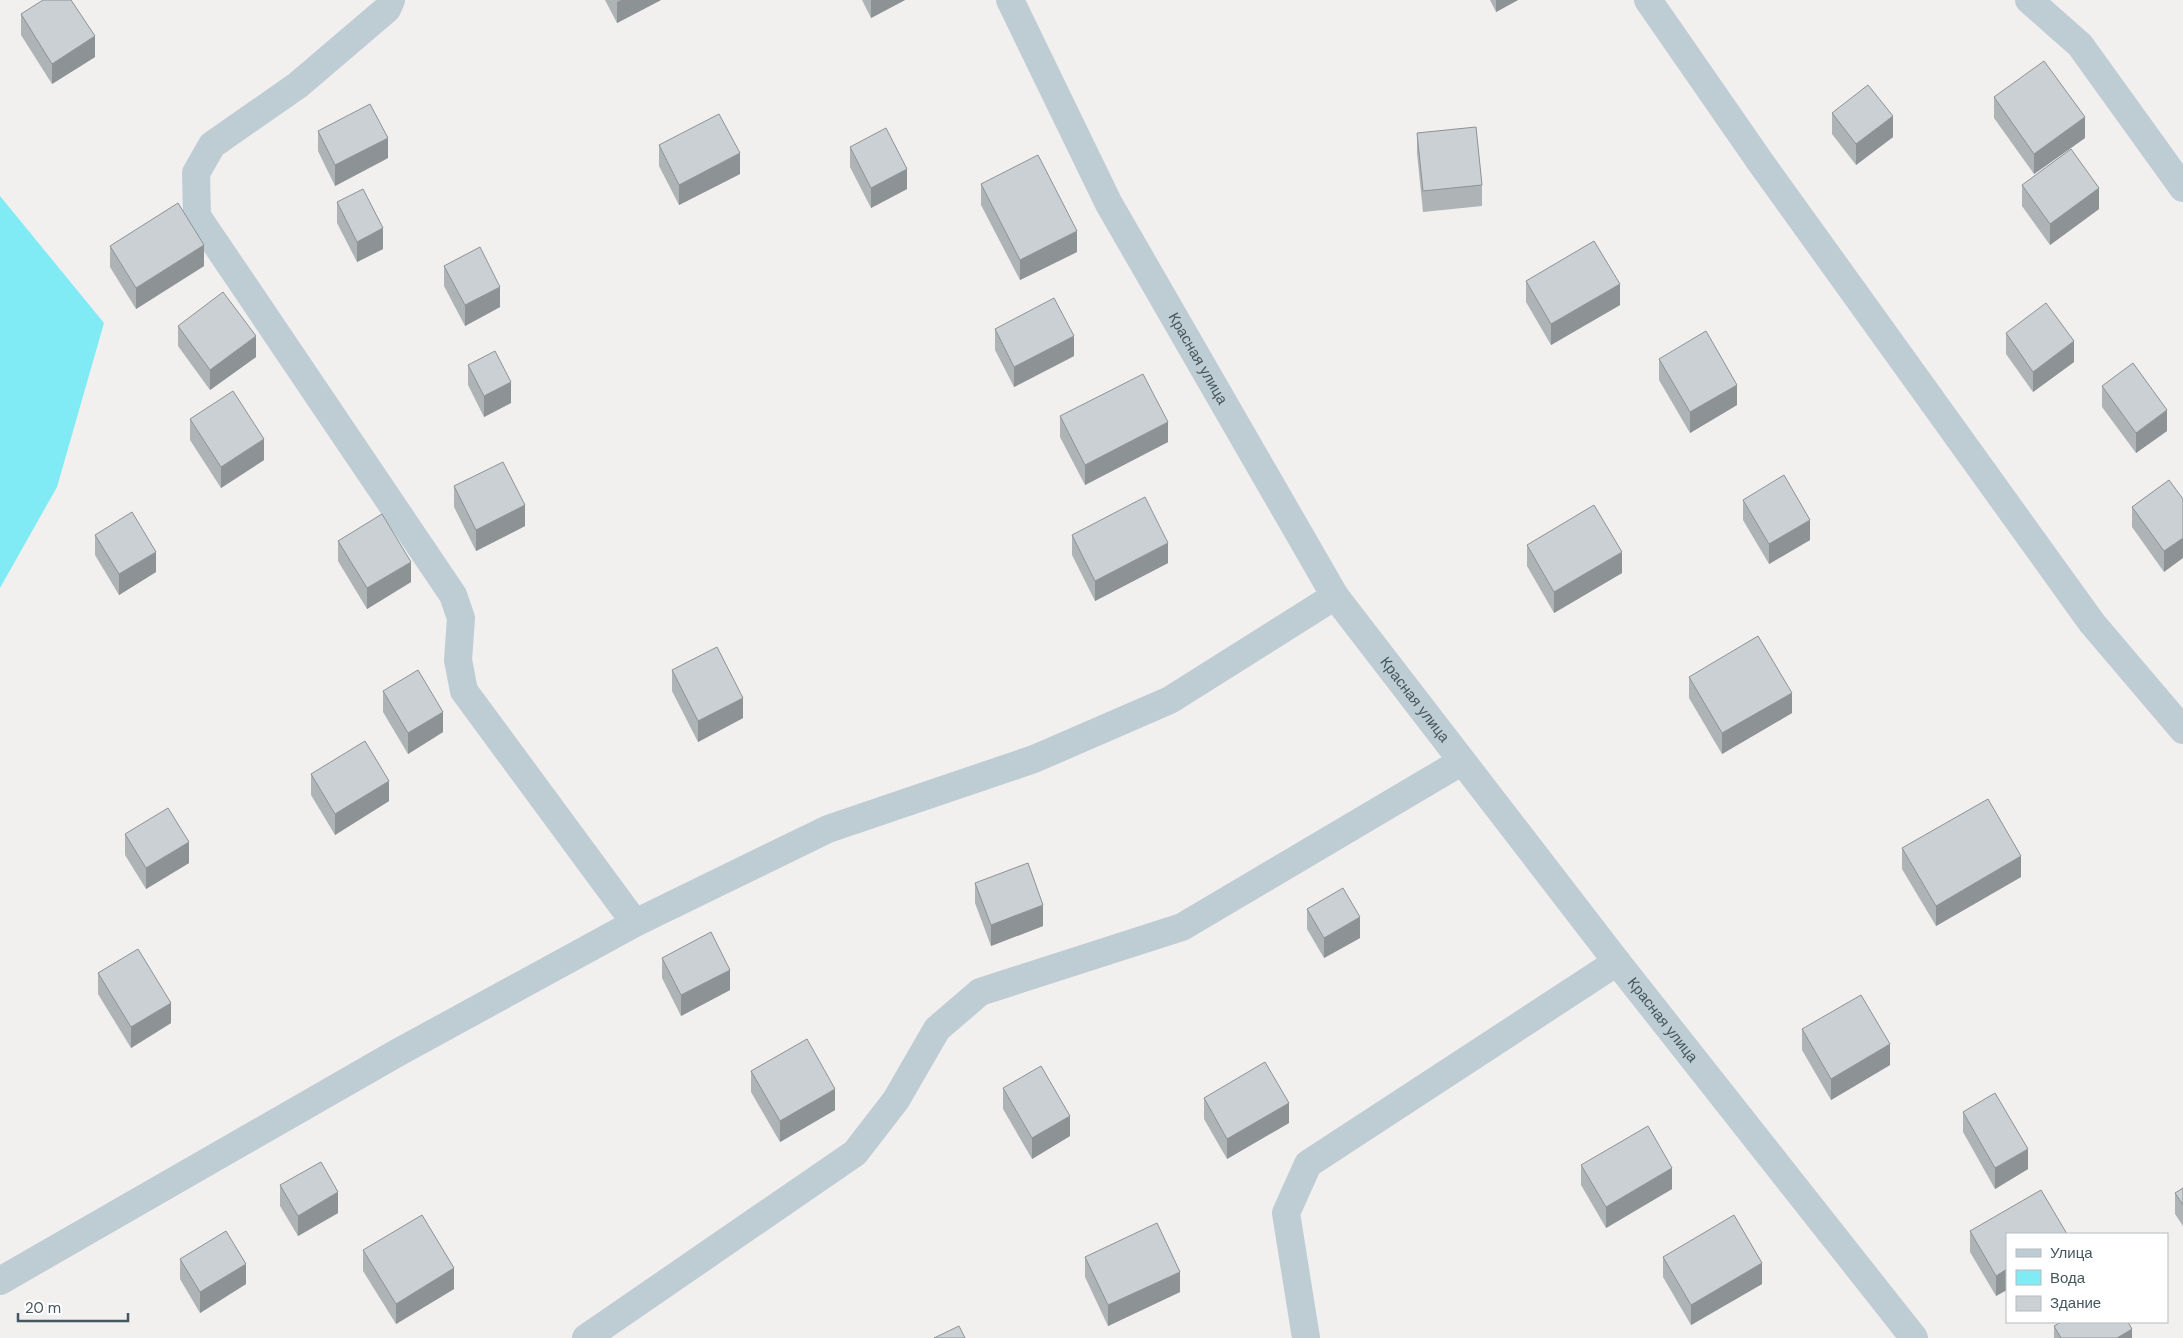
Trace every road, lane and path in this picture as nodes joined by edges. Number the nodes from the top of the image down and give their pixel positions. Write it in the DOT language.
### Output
graph roads {
  1 [pos="391,0"];
  2 [pos="1010,0"];
  3 [pos="1648,0"];
  4 [pos="2029,0"];
  5 [pos="2183,188"];
  6 [pos="1335,596"];
  7 [pos="2183,730"];
  8 [pos="1462,762"];
  9 [pos="634,923"];
  10 [pos="1617,962"];
  11 [pos="0,1281"];
  12 [pos="586,1338"];
  13 [pos="1306,1338"];
  14 [pos="1914,1338"];
  1 -- 9 [label="street"];
  2 -- 6 [label="street, Красная улица"];
  3 -- 7 [label="street"];
  4 -- 5 [label="street"];
  6 -- 8 [label="street, Красная улица"];
  6 -- 9 [label="street"];
  8 -- 10 [label="street, Красная улица"];
  8 -- 12 [label="street"];
  9 -- 11 [label="street"];
  10 -- 13 [label="street"];
  10 -- 14 [label="street, Красная улица"];
}
